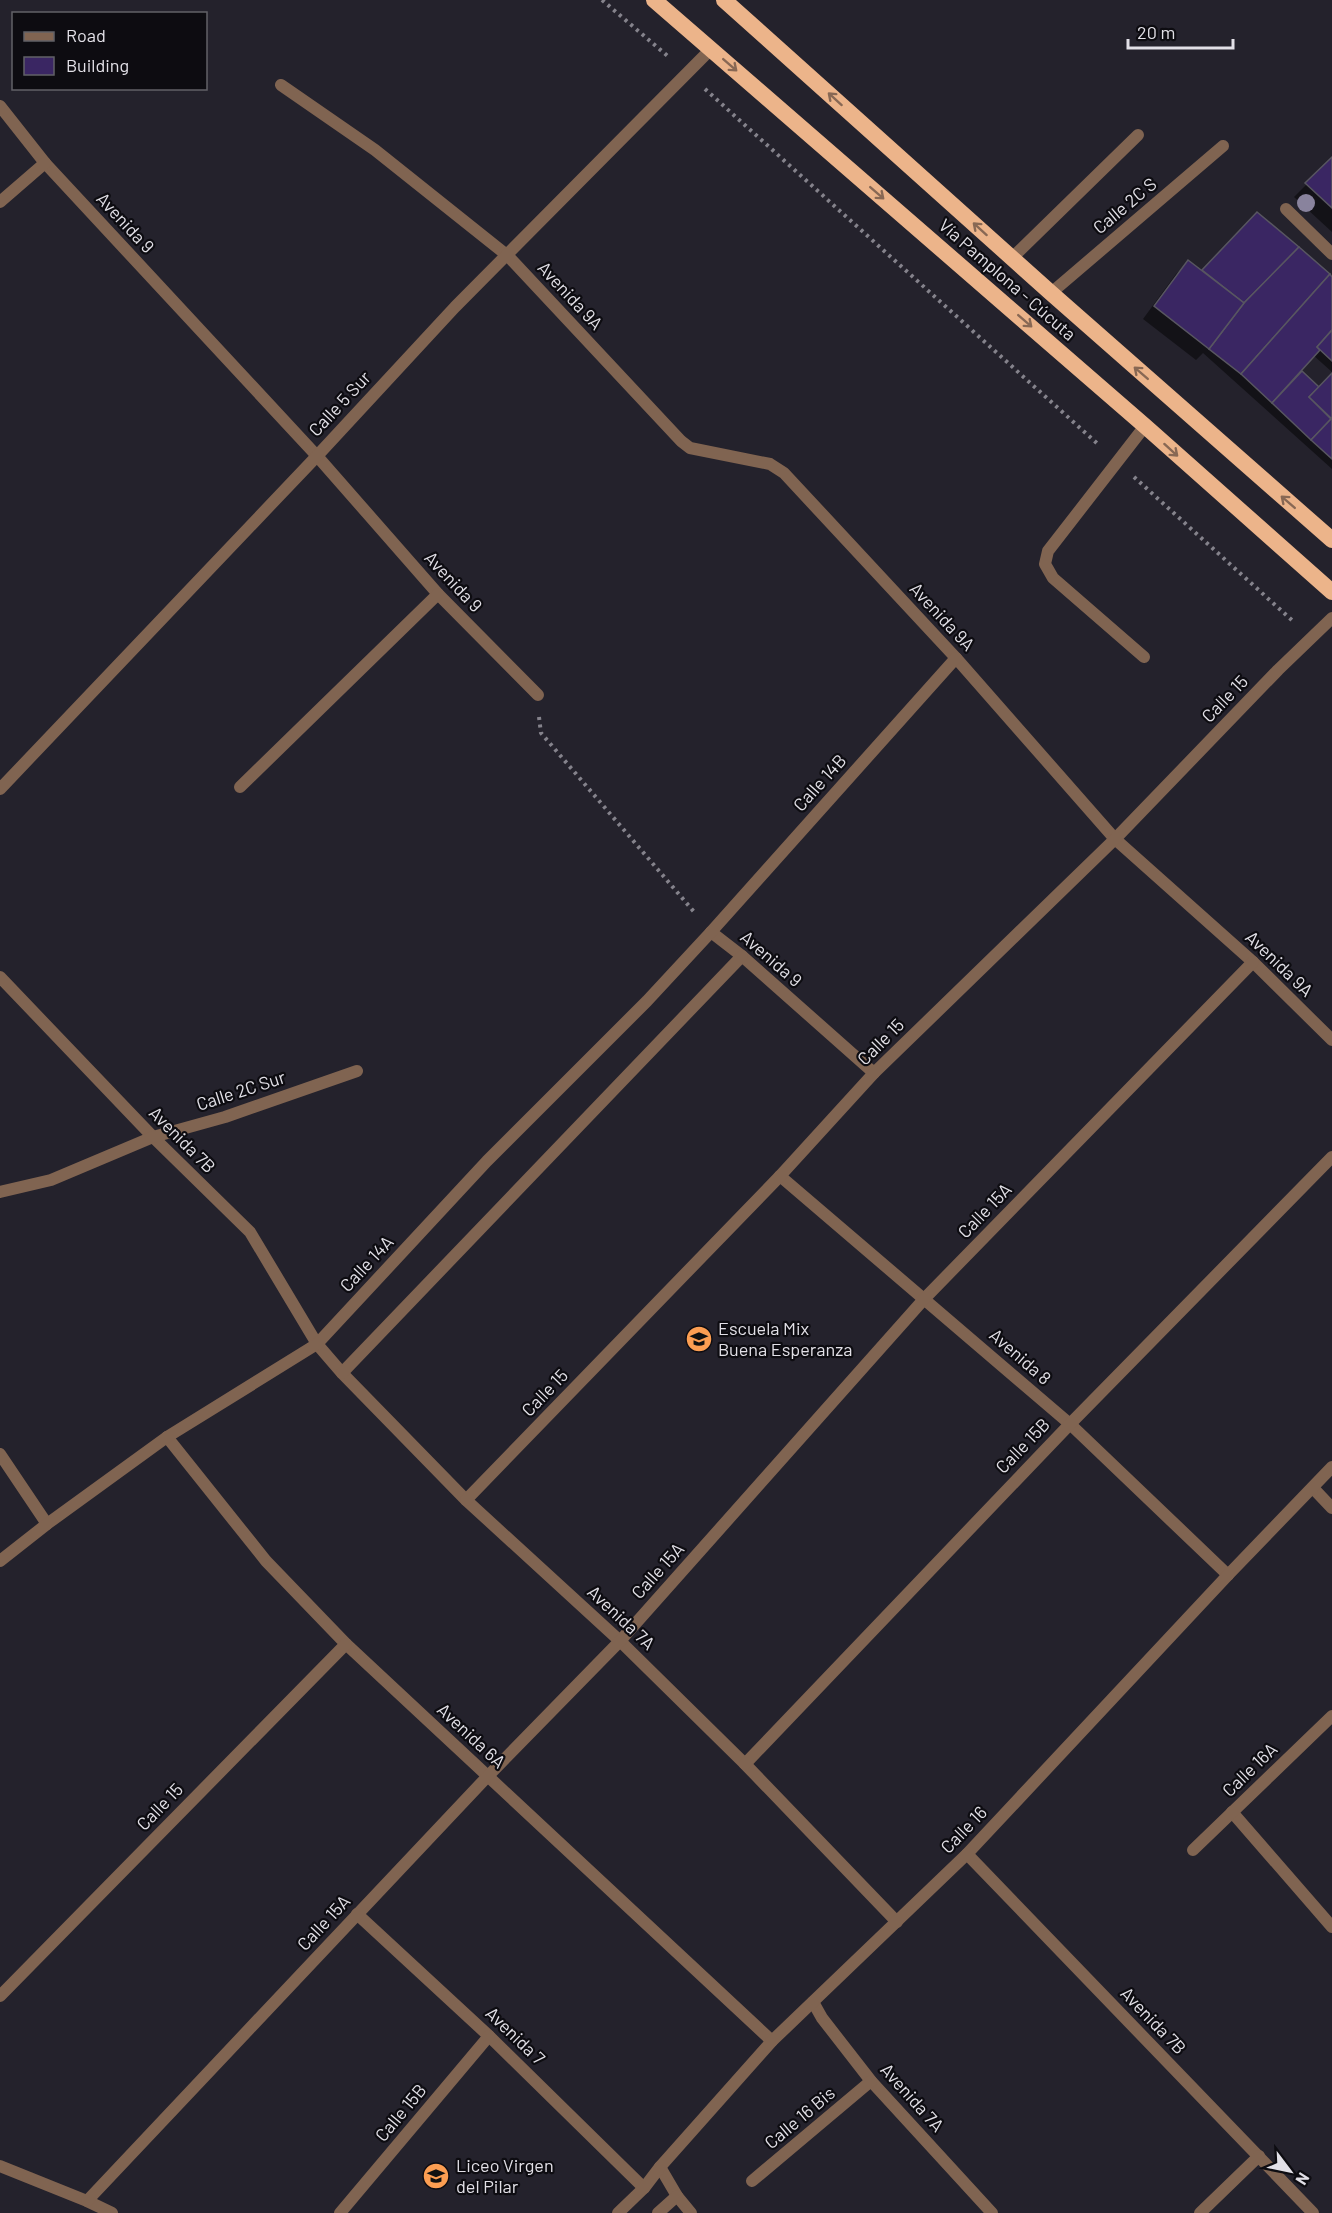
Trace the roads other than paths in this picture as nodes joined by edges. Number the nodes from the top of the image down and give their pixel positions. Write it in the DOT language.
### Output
graph roads {
  1 [pos="654,0"];
  2 [pos="724,0"];
  3 [pos="711,49"];
  4 [pos="280,85"];
  5 [pos="0,106"];
  6 [pos="1138,135"];
  7 [pos="1223,146"];
  8 [pos="45,162"];
  9 [pos="0,202"];
  10 [pos="1286,209"];
  11 [pos="1332,254"];
  12 [pos="508,256"];
  13 [pos="1012,258"];
  14 [pos="1051,293"];
  15 [pos="1145,426"];
  16 [pos="316,456"];
  17 [pos="1332,540"];
  18 [pos="1332,592"];
  19 [pos="438,594"];
  20 [pos="1332,618"];
  21 [pos="1144,657"];
  22 [pos="956,658"];
  23 [pos="538,695"];
  24 [pos="240,787"];
  25 [pos="0,789"];
  26 [pos="1115,839"];
  27 [pos="711,932"];
  28 [pos="742,956"];
  29 [pos="1253,962"];
  30 [pos="0,977"];
  31 [pos="1332,1040"];
  32 [pos="357,1071"];
  33 [pos="874,1073"];
  34 [pos="153,1137"];
  35 [pos="1332,1157"];
  36 [pos="780,1176"];
  37 [pos="0,1192"];
  38 [pos="925,1298"];
  39 [pos="317,1344"];
  40 [pos="342,1373"];
  41 [pos="1070,1424"];
  42 [pos="167,1437"];
  43 [pos="0,1454"];
  44 [pos="1332,1467"];
  45 [pos="1313,1488"];
  46 [pos="466,1500"];
  47 [pos="1332,1508"];
  48 [pos="47,1524"];
  49 [pos="0,1562"];
  50 [pos="1228,1575"];
  51 [pos="620,1641"];
  52 [pos="346,1644"];
  53 [pos="1332,1716"];
  54 [pos="745,1764"];
  55 [pos="487,1777"];
  56 [pos="1232,1812"];
  57 [pos="1193,1850"];
  58 [pos="967,1854"];
  59 [pos="357,1914"];
  60 [pos="897,1922"];
  61 [pos="1332,1928"];
  62 [pos="0,1996"];
  63 [pos="813,2002"];
  64 [pos="489,2036"];
  65 [pos="772,2041"];
  66 [pos="871,2081"];
  67 [pos="1259,2156"];
  68 [pos="0,2166"];
  69 [pos="660,2167"];
  70 [pos="752,2181"];
  71 [pos="644,2188"];
  72 [pos="677,2196"];
  73 [pos="87,2201"];
  74 [pos="112,2213"];
  75 [pos="340,2213"];
  76 [pos="618,2213"];
  77 [pos="658,2213"];
  78 [pos="691,2213"];
  79 [pos="992,2213"];
  80 [pos="1200,2213"];
  81 [pos="1313,2213"];
  1 -- 3 [label="highway, Vía Pamplona - Cúcuta"];
  13 -- 2 [label="highway, Vía Pamplona - Cúcuta, one-way"];
  3 -- 12 [label="street, Calle 5 Sur"];
  3 -- 15 [label="highway, Vía Pamplona - Cúcuta, one-way"];
  4 -- 12 [label="street, Avenida 9A"];
  5 -- 8 [label="street, Avenida 9"];
  6 -- 13 [label="street"];
  7 -- 14 [label="street, Calle 2C S"];
  8 -- 9 [label="street"];
  8 -- 16 [label="street, Avenida 9"];
  10 -- 11 [label="street"];
  12 -- 16 [label="street, Calle 5 Sur"];
  12 -- 22 [label="street, Avenida 9A"];
  13 -- 14 [label="highway, Vía Pamplona - Cúcuta"];
  17 -- 14 [label="highway, Vía Pamplona - Cúcuta, one-way"];
  15 -- 18 [label="highway, Vía Pamplona - Cúcuta, one-way"];
  15 -- 21 [label="street"];
  16 -- 19 [label="street, Avenida 9"];
  16 -- 25 [label="street, Calle 5 Sur"];
  19 -- 23 [label="street, Avenida 9"];
  19 -- 24 [label="street"];
  20 -- 26 [label="street, Calle 15"];
  22 -- 26 [label="street, Avenida 9A"];
  22 -- 27 [label="street, Calle 14B"];
  26 -- 29 [label="street, Avenida 9A"];
  26 -- 33 [label="street, Calle 15"];
  27 -- 28 [label="street, Avenida 9"];
  27 -- 39 [label="street, Calle 14A"];
  28 -- 33 [label="street, Avenida 9"];
  28 -- 40 [label="street"];
  29 -- 31 [label="street, Avenida 9A"];
  29 -- 38 [label="street, Calle 15A"];
  30 -- 34 [label="street, Avenida 7B"];
  32 -- 34 [label="street, Calle 2C Sur"];
  33 -- 36 [label="street, Calle 15"];
  34 -- 37 [label="street, Calle 2C Sur"];
  34 -- 39 [label="street, Avenida 7B"];
  35 -- 41 [label="street, Calle 15B"];
  36 -- 38 [label="street, Avenida 8"];
  36 -- 46 [label="street, Calle 15"];
  38 -- 41 [label="street, Avenida 8"];
  38 -- 51 [label="street, Calle 15A"];
  39 -- 40 [label="street, Avenida 7A"];
  39 -- 42 [label="street, Calle 14A"];
  40 -- 46 [label="street, Avenida 7A"];
  41 -- 50 [label="street, Avenida 8"];
  41 -- 54 [label="street, Calle 15B"];
  42 -- 48 [label="street, Calle 14A"];
  42 -- 52 [label="street, Avenida 6A"];
  43 -- 48 [label="street"];
  44 -- 45 [label="street, Calle 16"];
  45 -- 47 [label="street"];
  45 -- 50 [label="street, Calle 16"];
  46 -- 51 [label="street, Avenida 7A"];
  48 -- 49 [label="street, Calle 14A"];
  50 -- 58 [label="street, Calle 16"];
  51 -- 54 [label="street, Avenida 7A"];
  51 -- 55 [label="street, Calle 15A"];
  52 -- 55 [label="street, Avenida 6A"];
  52 -- 62 [label="street, Calle 15"];
  53 -- 56 [label="street, Calle 16A"];
  54 -- 60 [label="street, Avenida 7A"];
  55 -- 59 [label="street, Calle 15A"];
  55 -- 65 [label="street, Avenida 6A"];
  56 -- 57 [label="street, Calle 16A"];
  56 -- 61 [label="street"];
  58 -- 60 [label="street, Calle 16"];
  58 -- 67 [label="street, Avenida 7B"];
  59 -- 64 [label="street, Avenida 7"];
  59 -- 73 [label="street, Calle 15A"];
  60 -- 63 [label="street, Calle 16"];
  63 -- 65 [label="street, Calle 16"];
  63 -- 66 [label="street, Avenida 7A"];
  64 -- 71 [label="street, Avenida 7"];
  64 -- 75 [label="street, Calle 15B"];
  65 -- 69 [label="street, Calle 16"];
  66 -- 70 [label="street, Calle 16 Bis"];
  66 -- 79 [label="street, Avenida 7A"];
  67 -- 80 [label="street"];
  67 -- 81 [label="street, Avenida 7B"];
  68 -- 73 [label="street"];
  69 -- 71 [label="street, Calle 16"];
  69 -- 72 [label="street"];
  71 -- 76 [label="street, Calle 16"];
  72 -- 77 [label="street"];
  72 -- 78 [label="street"];
  73 -- 74 [label="street"];
}
